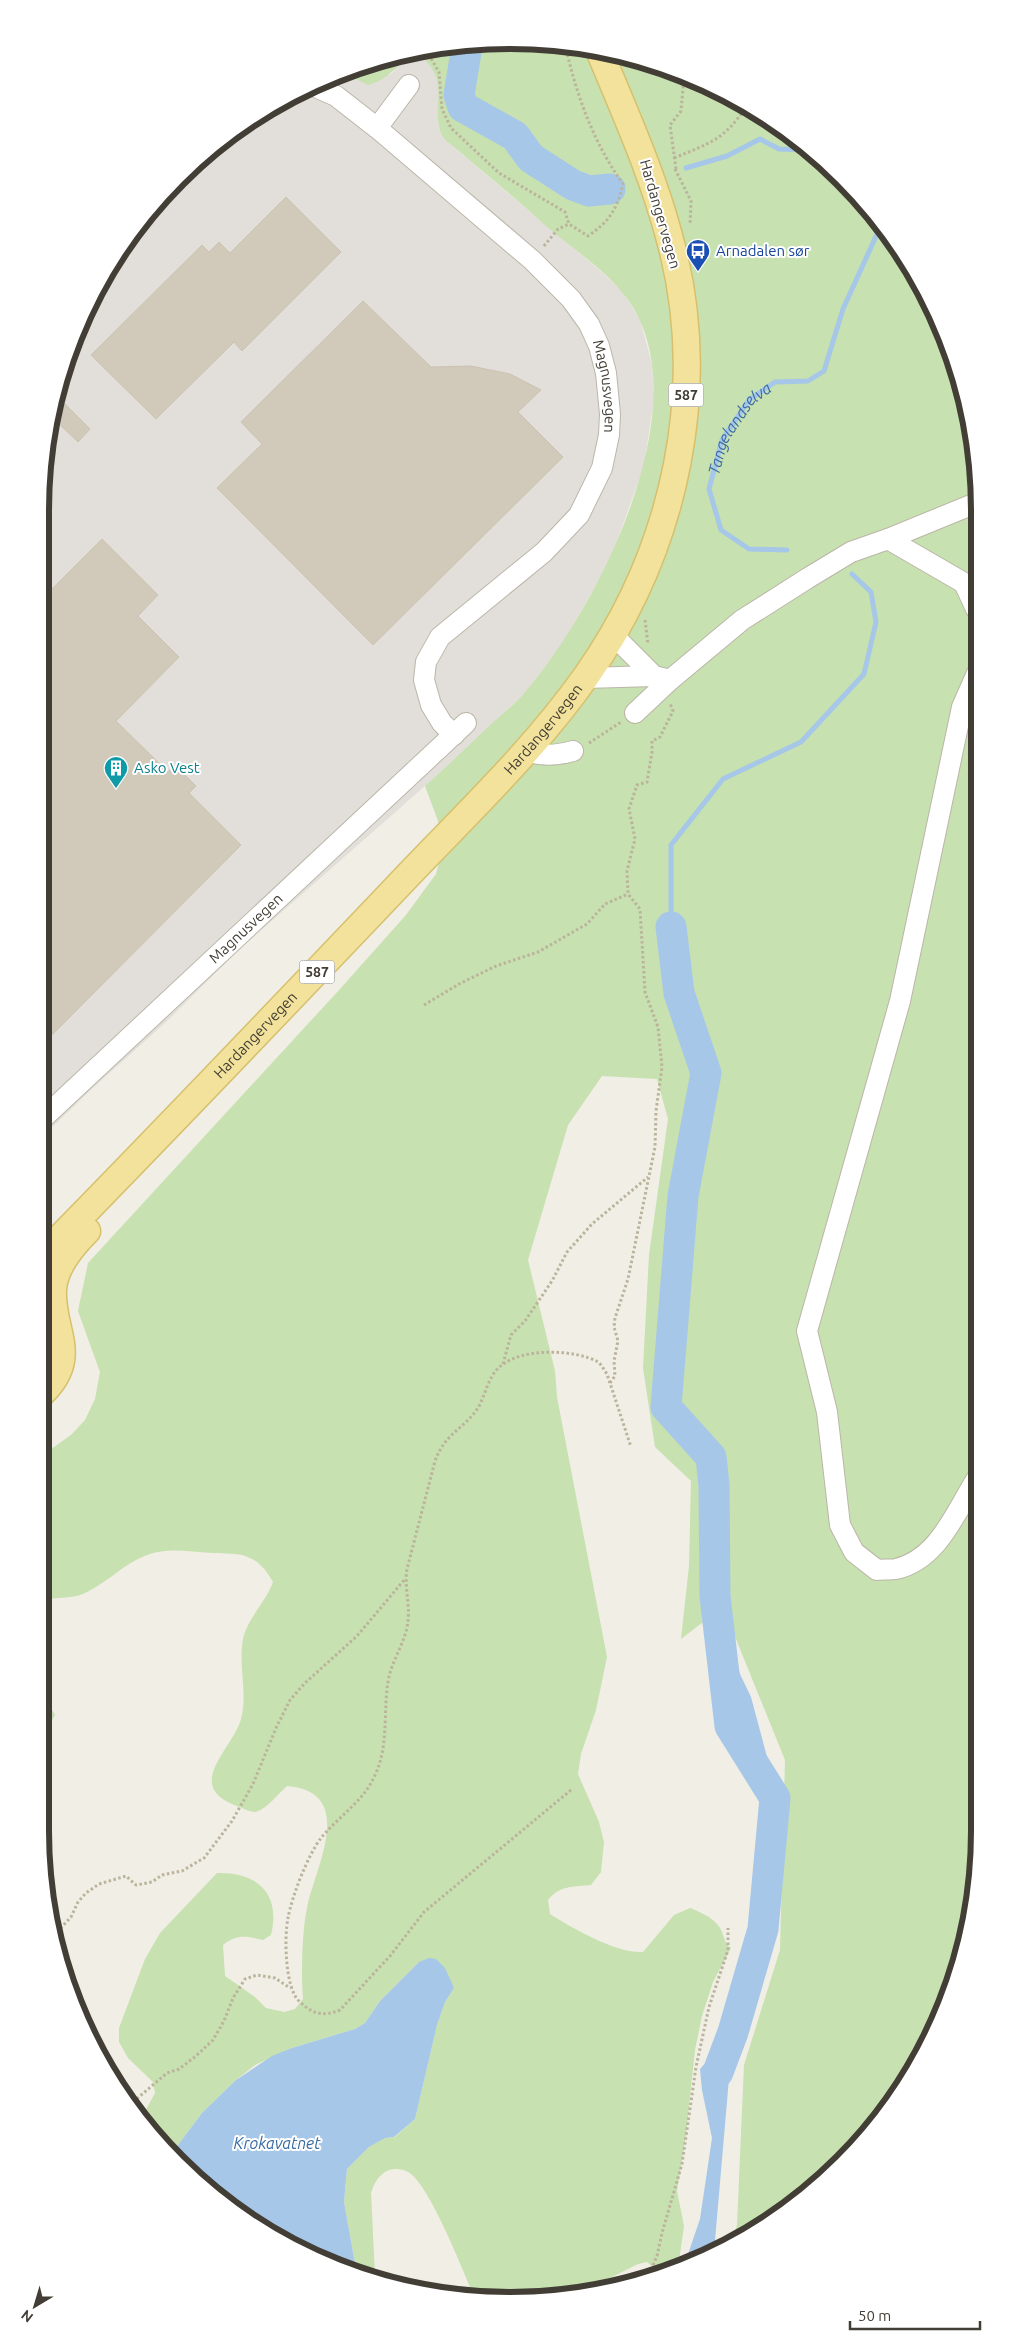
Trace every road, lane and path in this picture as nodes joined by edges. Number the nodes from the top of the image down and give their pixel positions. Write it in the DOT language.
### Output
graph roads {
  1 [pos="567,53"];
  2 [pos="430,56"];
  3 [pos="603,59"];
  4 [pos="683,83"];
  5 [pos="409,85"];
  6 [pos="321,89"];
  7 [pos="743,112"];
  8 [pos="377,128"];
  9 [pos="674,158"];
  10 [pos="676,169"];
  11 [pos="670,170"];
  12 [pos="569,224"];
  13 [pos="689,232"];
  14 [pos="532,260"];
  15 [pos="971,505"];
  16 [pos="888,539"];
  17 [pos="971,598"];
  18 [pos="613,635"];
  19 [pos="585,678"];
  20 [pos="662,678"];
  21 [pos="971,687"];
  22 [pos="634,713"];
  23 [pos="524,751"];
  24 [pos="573,751"];
  25 [pos="628,894"];
  26 [pos="424,1005"];
  27 [pos="251,1042"];
  28 [pos="49,1112"];
  29 [pos="180,1115"];
  30 [pos="648,1177"];
  31 [pos="49,1230"];
  32 [pos="49,1249"];
  33 [pos="49,1338"];
  34 [pos="60,1359"];
  35 [pos="503,1364"];
  36 [pos="610,1383"];
  37 [pos="49,1385"];
  38 [pos="630,1447"];
  39 [pos="971,1489"];
  40 [pos="405,1579"];
  41 [pos="571,1790"];
  42 [pos="728,1928"];
  43 [pos="60,1929"];
  44 [pos="290,1988"];
  45 [pos="135,2100"];
  46 [pos="651,2270"];
  1 -- 12 [label="path"];
  2 -- 12 [label="path"];
  3 -- 18 [label="main road, Hardangervegen / 587"];
  4 -- 9 [label="path"];
  5 -- 8 [label="lane"];
  6 -- 8 [label="lane, Magnusvegen"];
  7 -- 9 [label="path"];
  8 -- 14 [label="lane, Magnusvegen"];
  9 -- 10 [label="path"];
  10 -- 11 [label="path"];
  10 -- 13 [label="path"];
  12 -- 14 [label="path"];
  14 -- 28 [label="lane, Magnusvegen"];
  15 -- 16 [label="lane"];
  16 -- 17 [label="lane"];
  16 -- 20 [label="lane"];
  18 -- 19 [label="main road, Hardangervegen / 587"];
  18 -- 20 [label="lane"];
  19 -- 20 [label="lane"];
  19 -- 23 [label="main road, Hardangervegen / 587"];
  20 -- 22 [label="lane"];
  20 -- 25 [label="path"];
  21 -- 39 [label="lane"];
  22 -- 24 [label="path"];
  23 -- 24 [label="lane"];
  23 -- 27 [label="main road, Hardangervegen / 587"];
  25 -- 26 [label="path"];
  25 -- 30 [label="path"];
  27 -- 29 [label="main road, Hardangervegen / 587"];
  27 -- 34 [label="main road, 587"];
  29 -- 31 [label="main road, 587"];
  29 -- 32 [label="main road, Hardangervegen / 587"];
  30 -- 35 [label="path"];
  30 -- 36 [label="path"];
  33 -- 34 [label="main road"];
  34 -- 37 [label="main road, 587"];
  35 -- 36 [label="path"];
  35 -- 40 [label="path"];
  36 -- 38 [label="path"];
  40 -- 43 [label="path"];
  40 -- 44 [label="path"];
  41 -- 44 [label="path"];
  42 -- 46 [label="path"];
  44 -- 45 [label="path"];
}
